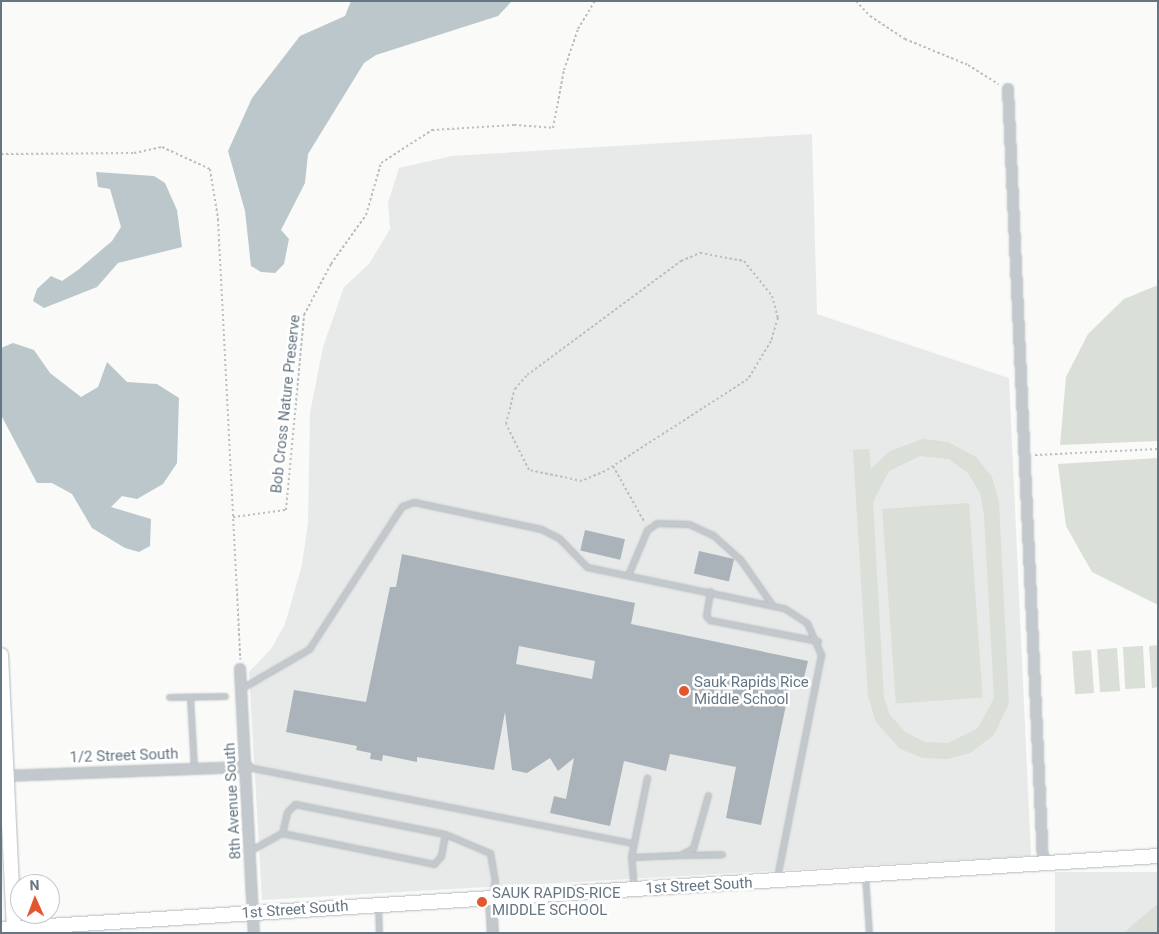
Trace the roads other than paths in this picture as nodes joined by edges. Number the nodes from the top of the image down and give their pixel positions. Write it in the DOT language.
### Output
graph roads {
  1 [pos="1008,89"];
  2 [pos="628,575"];
  3 [pos="710,591"];
  4 [pos="773,606"];
  5 [pos="818,641"];
  6 [pos="1,655"];
  7 [pos="240,669"];
  8 [pos="242,688"];
  9 [pos="225,696"];
  10 [pos="190,697"];
  11 [pos="169,698"];
  12 [pos="248,767"];
  13 [pos="194,769"];
  14 [pos="3,776"];
  15 [pos="647,778"];
  16 [pos="708,795"];
  17 [pos="282,833"];
  18 [pos="445,834"];
  19 [pos="634,843"];
  20 [pos="251,850"];
  21 [pos="722,854"];
  22 [pos="680,855"];
  23 [pos="1158,856"];
  24 [pos="631,858"];
  25 [pos="1043,863"];
  26 [pos="865,875"];
  27 [pos="776,881"];
  28 [pos="634,890"];
  29 [pos="490,898"];
  30 [pos="378,904"];
  31 [pos="254,913"];
  32 [pos="10,929"];
  33 [pos="254,933"];
  34 [pos="379,933"];
  35 [pos="492,933"];
  36 [pos="870,933"];
  1 -- 25 [label="street"];
  2 -- 3 [label="lane"];
  2 -- 4 [label="lane"];
  2 -- 8 [label="lane"];
  3 -- 4 [label="lane"];
  3 -- 5 [label="lane"];
  4 -- 5 [label="lane"];
  5 -- 27 [label="lane"];
  6 -- 14 [label="street"];
  7 -- 8 [label="street, 8th Avenue South"];
  8 -- 12 [label="street, 8th Avenue South"];
  9 -- 10 [label="lane"];
  10 -- 11 [label="lane"];
  10 -- 13 [label="lane"];
  12 -- 13 [label="street, 1/2 Street South"];
  12 -- 19 [label="lane"];
  12 -- 20 [label="street, 8th Avenue South"];
  13 -- 14 [label="street, 1/2 Street South"];
  14 -- 32 [label="street"];
  15 -- 19 [label="lane"];
  16 -- 22 [label="lane"];
  17 -- 18 [label="lane"];
  17 -- 18 [label="lane"];
  17 -- 20 [label="lane"];
  18 -- 29 [label="lane"];
  19 -- 24 [label="lane"];
  20 -- 31 [label="street, 8th Avenue South"];
  21 -- 22 [label="lane"];
  22 -- 24 [label="lane"];
  23 -- 25 [label="street, 1st Street South"];
  24 -- 28 [label="lane"];
  25 -- 26 [label="street, 1st Street South"];
  26 -- 27 [label="street, 1st Street South"];
  26 -- 36 [label="lane"];
  27 -- 28 [label="street, 1st Street South"];
  28 -- 29 [label="street, 1st Street South"];
  29 -- 30 [label="street, 1st Street South"];
  29 -- 35 [label="street"];
  30 -- 31 [label="street, 1st Street South"];
  30 -- 34 [label="lane"];
  31 -- 32 [label="street, 1st Street South"];
  31 -- 33 [label="street, 8th Avenue South"];
}
